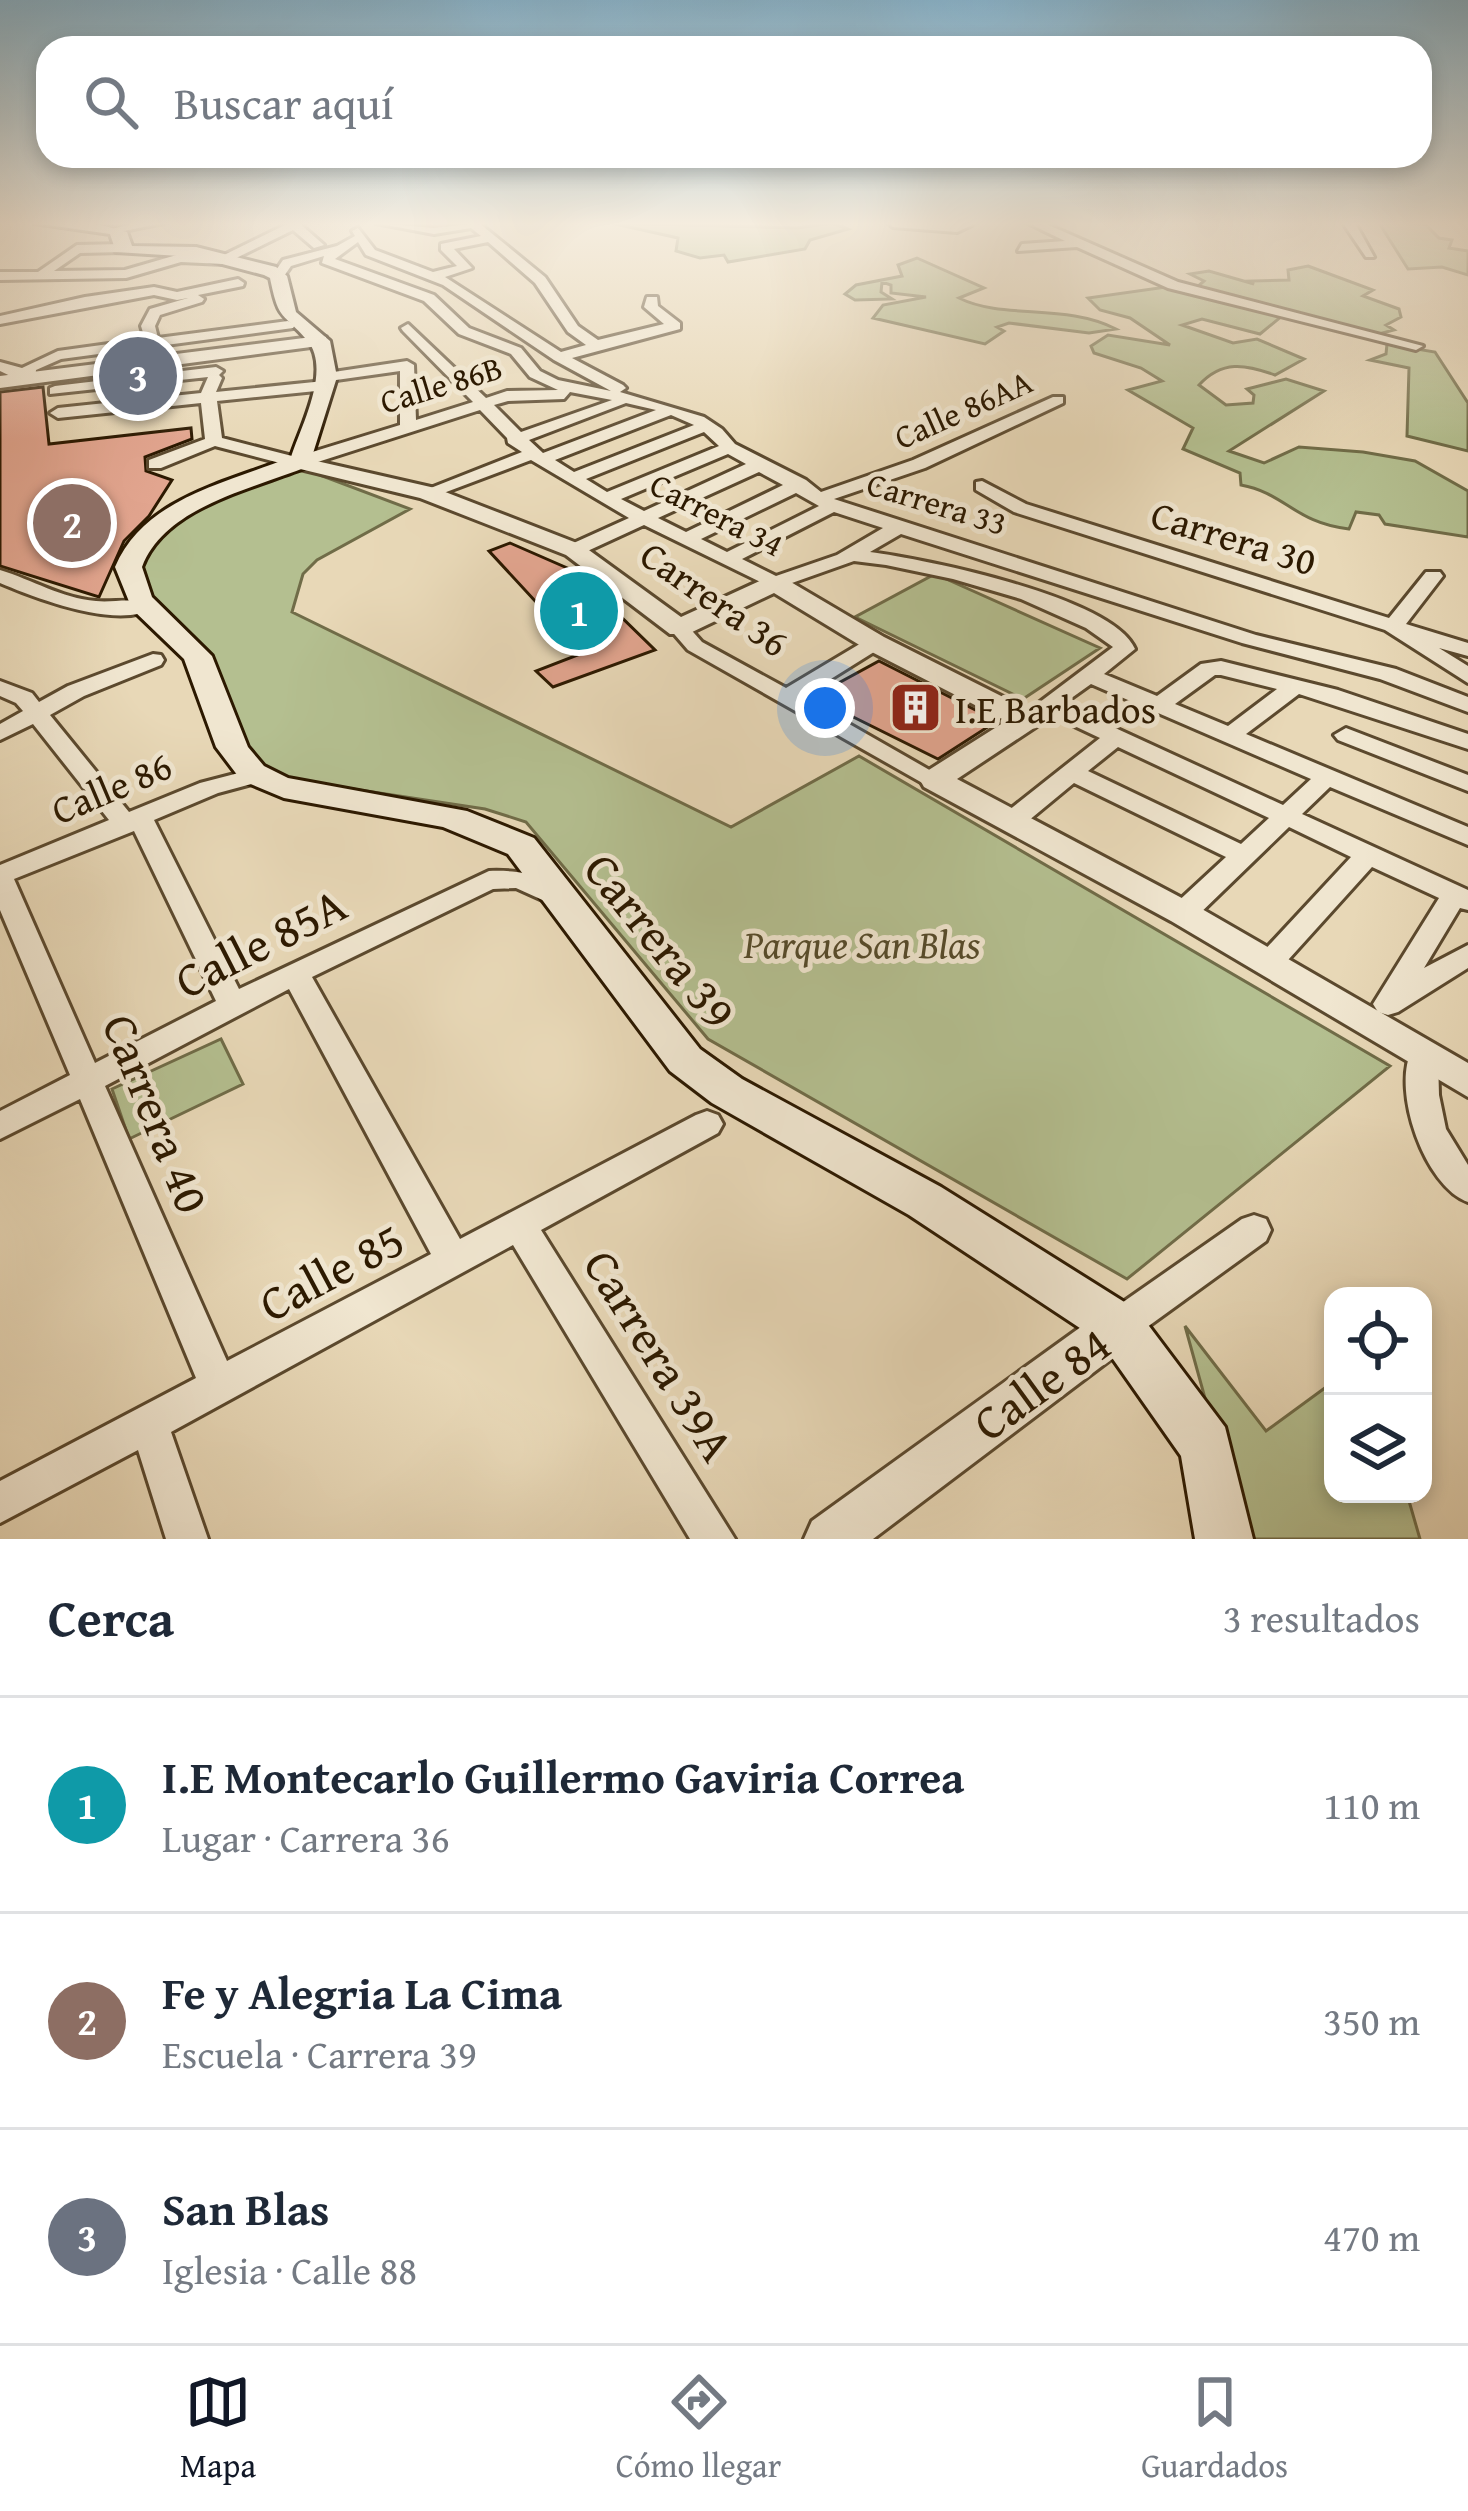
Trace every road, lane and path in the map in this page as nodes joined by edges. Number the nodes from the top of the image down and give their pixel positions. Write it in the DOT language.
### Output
graph roads {
  1 [pos="63,295"];
  2 [pos="135,295"];
  3 [pos="162,295"];
  4 [pos="196,295"];
  5 [pos="204,295"];
  6 [pos="220,295"];
  7 [pos="282,295"];
  8 [pos="415,295"];
  9 [pos="466,295"];
  10 [pos="550,295"];
  11 [pos="1212,295"];
  12 [pos="178,300"];
  13 [pos="652,300"];
  14 [pos="74,304"];
  15 [pos="227,306"];
  16 [pos="0,320"];
  17 [pos="288,325"];
  18 [pos="408,328"];
  19 [pos="320,341"];
  20 [pos="153,343"];
  21 [pos="596,345"];
  22 [pos="1415,346"];
  23 [pos="194,347"];
  24 [pos="560,357"];
  25 [pos="219,363"];
  26 [pos="0,366"];
  27 [pos="588,375"];
  28 [pos="26,376"];
  29 [pos="327,381"];
  30 [pos="0,382"];
  31 [pos="54,383"];
  32 [pos="553,383"];
  33 [pos="208,394"];
  34 [pos="603,398"];
  35 [pos="1058,400"];
  36 [pos="637,401"];
  37 [pos="482,405"];
  38 [pos="670,410"];
  39 [pos="58,413"];
  40 [pos="705,426"];
  41 [pos="408,429"];
  42 [pos="60,435"];
  43 [pos="214,440"];
  44 [pos="514,440"];
  45 [pos="729,448"];
  46 [pos="537,457"];
  47 [pos="300,462"];
  48 [pos="155,464"];
  49 [pos="759,466"];
  50 [pos="572,479"];
  51 [pos="800,484"];
  52 [pos="982,486"];
  53 [pos="427,493"];
  54 [pos="606,499"];
  55 [pos="828,502"];
  56 [pos="645,519"];
  57 [pos="902,526"];
  58 [pos="686,539"];
  59 [pos="574,550"];
  60 [pos="852,555"];
  61 [pos="730,558"];
  62 [pos="1433,576"];
  63 [pos="2,578"];
  64 [pos="775,583"];
  65 [pos="144,607"];
  66 [pos="1394,626"];
  67 [pos="679,628"];
  68 [pos="875,643"];
  69 [pos="1468,650"];
  70 [pos="153,660"];
  71 [pos="1089,675"];
  72 [pos="1468,676"];
  73 [pos="1295,686"];
  74 [pos="0,688"];
  75 [pos="786,698"];
  76 [pos="1159,705"];
  77 [pos="1468,705"];
  78 [pos="1375,709"];
  79 [pos="1037,712"];
  80 [pos="38,713"];
  81 [pos="0,733"];
  82 [pos="1230,735"];
  83 [pos="1346,735"];
  84 [pos="1116,737"];
  85 [pos="1468,742"];
  86 [pos="1072,772"];
  87 [pos="1319,773"];
  88 [pos="254,776"];
  89 [pos="934,780"];
  90 [pos="1468,784"];
  91 [pos="1286,817"];
  92 [pos="1013,820"];
  93 [pos="133,822"];
  94 [pos="1468,837"];
  95 [pos="1368,855"];
  96 [pos="1245,856"];
  97 [pos="0,877"];
  98 [pos="1461,898"];
  99 [pos="566,902"];
  100 [pos="1183,913"];
  101 [pos="1468,955"];
  102 [pos="1269,962"];
  103 [pos="295,973"];
  104 [pos="233,1005"];
  105 [pos="1375,1014"];
  106 [pos="1423,1058"];
  107 [pos="91,1079"];
  108 [pos="1468,1082"];
  109 [pos="707,1124"];
  110 [pos="0,1126"];
  111 [pos="1468,1189"];
  112 [pos="519,1225"];
  113 [pos="1253,1230"];
  114 [pos="453,1260"];
  115 [pos="1120,1326"];
  116 [pos="219,1386"];
  117 [pos="149,1423"];
  118 [pos="0,1503"];
  119 [pos="1219,1534"];
  120 [pos="187,1539"];
  121 [pos="714,1539"];
  122 [pos="830,1539"];
  1 -- 14 [label="street"];
  2 -- 14 [label="street"];
  3 -- 12 [label="street"];
  4 -- 12 [label="street"];
  5 -- 12 [label="street"];
  6 -- 15 [label="street"];
  7 -- 19 [label="main road"];
  8 -- 32 [label="street, Carrera 33"];
  9 -- 24 [label="street"];
  10 -- 21 [label="street"];
  11 -- 22 [label="street"];
  12 -- 20 [label="street"];
  12 -- 23 [label="street"];
  13 -- 21 [label="street"];
  14 -- 16 [label="street"];
  17 -- 23 [label="street"];
  18 -- 37 [label="street, Carrera 34"];
  19 -- 25 [label="street"];
  19 -- 29 [label="main road"];
  20 -- 23 [label="street"];
  20 -- 28 [label="street"];
  21 -- 24 [label="street"];
  23 -- 25 [label="street"];
  23 -- 31 [label="street"];
  24 -- 27 [label="street"];
  25 -- 31 [label="street"];
  25 -- 33 [label="street"];
  26 -- 28 [label="street"];
  27 -- 32 [label="street"];
  27 -- 36 [label="street"];
  28 -- 30 [label="street"];
  28 -- 31 [label="street"];
  29 -- 33 [label="street"];
  29 -- 41 [label="street"];
  29 -- 47 [label="main road"];
  31 -- 39 [label="street"];
  32 -- 34 [label="street, Carrera 33"];
  33 -- 39 [label="street"];
  33 -- 43 [label="street"];
  34 -- 36 [label="street, Carrera 33"];
  34 -- 37 [label="street, Calle 86B"];
  35 -- 55 [label="street, Calle 86AA"];
  36 -- 38 [label="street, Carrera 33"];
  36 -- 44 [label="street"];
  37 -- 41 [label="street, Calle 86B"];
  37 -- 44 [label="street, Carrera 34"];
  38 -- 40 [label="street, Carrera 33"];
  38 -- 46 [label="street"];
  39 -- 42 [label="street"];
  40 -- 45 [label="street, Carrera 33"];
  40 -- 50 [label="street"];
  41 -- 47 [label="street, Calle 86B"];
  43 -- 47 [label="street"];
  43 -- 48 [label="street"];
  44 -- 46 [label="street, Carrera 34"];
  45 -- 49 [label="street, Carrera 33"];
  45 -- 54 [label="street"];
  46 -- 50 [label="street, Carrera 34"];
  46 -- 53 [label="street"];
  47 -- 53 [label="street, Carrera 36"];
  47 -- 65 [label="main road, Calle 86B"];
  49 -- 51 [label="street, Carrera 33"];
  49 -- 56 [label="street"];
  50 -- 54 [label="street, Carrera 34"];
  51 -- 55 [label="street, Carrera 33"];
  51 -- 58 [label="street"];
  52 -- 66 [label="street, Carrera 30"];
  53 -- 59 [label="street, Carrera 36"];
  54 -- 56 [label="street, Carrera 34"];
  55 -- 57 [label="street, Carrera 33"];
  55 -- 61 [label="street, Calle 86AA"];
  56 -- 58 [label="street, Carrera 34"];
  56 -- 59 [label="street"];
  57 -- 60 [label="street"];
  57 -- 77 [label="street, Carrera 33"];
  58 -- 61 [label="street, Carrera 34"];
  59 -- 67 [label="street, Carrera 36"];
  60 -- 64 [label="street"];
  60 -- 71 [label="street"];
  61 -- 64 [label="street, Carrera 34"];
  62 -- 66 [label="street"];
  63 -- 65 [label="street"];
  64 -- 67 [label="street"];
  64 -- 68 [label="street, Carrera 34"];
  65 -- 88 [label="main road"];
  66 -- 69 [label="street, Carrera 30"];
  66 -- 72 [label="street"];
  67 -- 75 [label="street, Carrera 36"];
  68 -- 75 [label="street"];
  68 -- 79 [label="street, Carrera 34"];
  70 -- 80 [label="street"];
  71 -- 76 [label="street"];
  71 -- 79 [label="street"];
  73 -- 76 [label="street"];
  73 -- 78 [label="street"];
  73 -- 82 [label="street"];
  74 -- 80 [label="street"];
  75 -- 89 [label="street, Carrera 36"];
  76 -- 82 [label="street"];
  78 -- 83 [label="street"];
  78 -- 85 [label="street"];
  79 -- 84 [label="street, Carrera 34"];
  79 -- 89 [label="street"];
  80 -- 81 [label="street"];
  80 -- 93 [label="street"];
  82 -- 87 [label="street"];
  83 -- 87 [label="street"];
  83 -- 90 [label="street"];
  84 -- 86 [label="street"];
  84 -- 91 [label="street, Carrera 34"];
  86 -- 92 [label="street"];
  86 -- 96 [label="street"];
  87 -- 91 [label="street"];
  87 -- 94 [label="street"];
  88 -- 93 [label="street, Calle 86"];
  88 -- 99 [label="main road, Carrera 39"];
  89 -- 92 [label="street, Carrera 36"];
  91 -- 95 [label="street, Carrera 34"];
  91 -- 96 [label="street"];
  92 -- 100 [label="street, Carrera 36"];
  93 -- 97 [label="street, Calle 86"];
  93 -- 104 [label="street"];
  95 -- 98 [label="street, Carrera 34"];
  95 -- 102 [label="street"];
  96 -- 100 [label="street"];
  97 -- 107 [label="street, Carrera 40"];
  98 -- 105 [label="street"];
  99 -- 103 [label="street, Calle 85A"];
  99 -- 115 [label="main road, Carrera 39"];
  100 -- 102 [label="street, Carrera 36"];
  101 -- 105 [label="street"];
  102 -- 105 [label="street, Carrera 36"];
  103 -- 104 [label="street, Calle 85A"];
  103 -- 114 [label="street"];
  104 -- 107 [label="street, Calle 85A"];
  105 -- 106 [label="street, Carrera 36"];
  106 -- 108 [label="street, Carrera 36"];
  106 -- 111 [label="street"];
  107 -- 110 [label="street, Calle 85A"];
  107 -- 116 [label="street, Carrera 40"];
  109 -- 112 [label="street, Calle 85"];
  112 -- 114 [label="street, Calle 85"];
  112 -- 121 [label="street, Carrera 39A"];
  113 -- 115 [label="street, Calle 84"];
  114 -- 116 [label="street, Calle 85"];
  115 -- 119 [label="main road, Carrera 39"];
  115 -- 122 [label="street, Calle 84"];
  116 -- 117 [label="street, Calle 85"];
  117 -- 118 [label="street, Calle 85"];
  117 -- 120 [label="street"];
}
